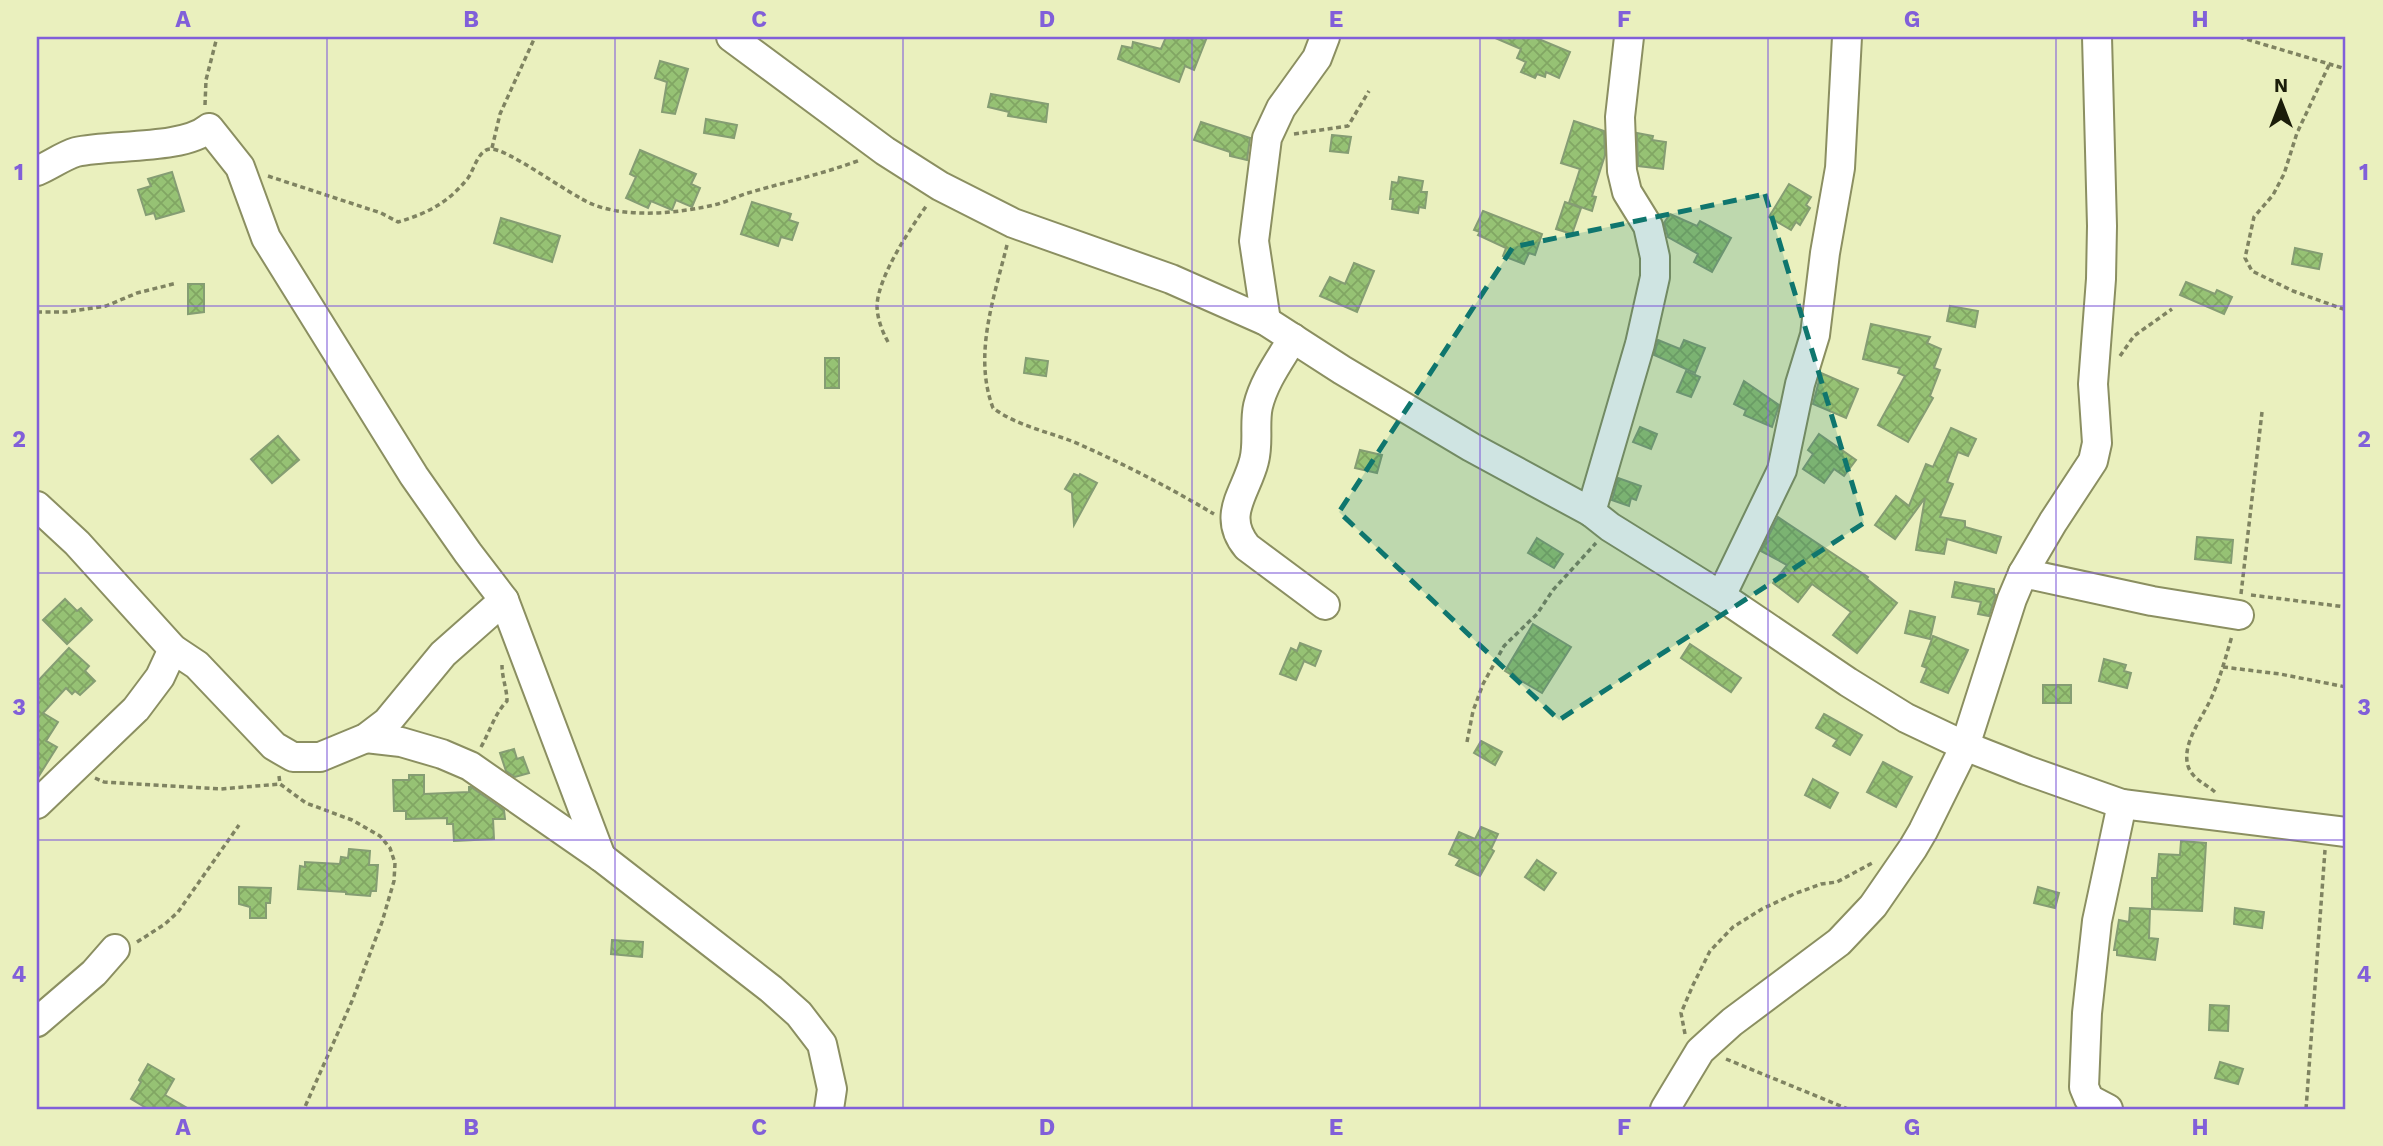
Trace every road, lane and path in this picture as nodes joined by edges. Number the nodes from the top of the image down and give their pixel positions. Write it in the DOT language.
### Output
graph roads {
  1 [pos="217,37"];
  2 [pos="535,37"];
  3 [pos="731,37"];
  4 [pos="1325,37"];
  5 [pos="1629,37"];
  6 [pos="1847,37"];
  7 [pos="2097,37"];
  8 [pos="2239,37"];
  9 [pos="2329,65"];
  10 [pos="2346,69"];
  11 [pos="1369,91"];
  12 [pos="209,128"];
  13 [pos="1267,138"];
  14 [pos="492,148"];
  15 [pos="885,151"];
  16 [pos="235,159"];
  17 [pos="37,172"];
  18 [pos="940,186"];
  19 [pos="1013,223"];
  20 [pos="177,284"];
  21 [pos="2172,309"];
  22 [pos="2346,310"];
  23 [pos="37,312"];
  24 [pos="1266,321"];
  25 [pos="1293,338"];
  26 [pos="888,342"];
  27 [pos="2116,363"];
  28 [pos="37,506"];
  29 [pos="1600,520"];
  30 [pos="1235,527"];
  31 [pos="2023,573"];
  32 [pos="1721,596"];
  33 [pos="504,600"];
  34 [pos="2240,604"];
  35 [pos="1325,605"];
  36 [pos="2346,607"];
  37 [pos="173,649"];
  38 [pos="502,658"];
  39 [pos="2223,667"];
  40 [pos="2346,687"];
  41 [pos="366,738"];
  42 [pos="1467,743"];
  43 [pos="274,746"];
  44 [pos="1965,746"];
  45 [pos="476,756"];
  46 [pos="75,768"];
  47 [pos="281,784"];
  48 [pos="37,804"];
  49 [pos="2122,804"];
  50 [pos="239,825"];
  51 [pos="2336,831"];
  52 [pos="601,857"];
  53 [pos="1876,861"];
  54 [pos="116,949"];
  55 [pos="37,1022"];
  56 [pos="1700,1051"];
  57 [pos="303,1109"];
  58 [pos="829,1109"];
  59 [pos="1665,1109"];
  60 [pos="1848,1109"];
  61 [pos="2108,1109"];
  62 [pos="2306,1109"];
  1 -- 12 [label="path"];
  2 -- 14 [label="path"];
  3 -- 15 [label="street"];
  4 -- 13 [label="street"];
  5 -- 29 [label="street"];
  6 -- 32 [label="street"];
  7 -- 31 [label="street"];
  8 -- 9 [label="path"];
  9 -- 10 [label="path"];
  9 -- 22 [label="path"];
  11 -- 13 [label="path"];
  12 -- 16 [label="street"];
  12 -- 17 [label="street"];
  13 -- 24 [label="street"];
  14 -- 15 [label="path"];
  14 -- 16 [label="path"];
  15 -- 18 [label="street"];
  16 -- 33 [label="street"];
  18 -- 19 [label="street"];
  18 -- 26 [label="path"];
  19 -- 24 [label="street"];
  19 -- 30 [label="path"];
  20 -- 23 [label="path"];
  21 -- 27 [label="path"];
  24 -- 25 [label="street"];
  25 -- 29 [label="street"];
  25 -- 30 [label="street"];
  28 -- 37 [label="street"];
  29 -- 32 [label="street"];
  29 -- 42 [label="path"];
  30 -- 35 [label="street"];
  31 -- 34 [label="street"];
  31 -- 44 [label="street"];
  32 -- 44 [label="street"];
  33 -- 41 [label="street"];
  33 -- 52 [label="street"];
  34 -- 36 [label="path"];
  37 -- 43 [label="street"];
  37 -- 46 [label="street"];
  38 -- 45 [label="path"];
  39 -- 40 [label="path"];
  41 -- 43 [label="street"];
  41 -- 52 [label="street"];
  43 -- 47 [label="path"];
  44 -- 49 [label="street"];
  44 -- 56 [label="street"];
  46 -- 47 [label="path"];
  46 -- 48 [label="street"];
  47 -- 57 [label="path"];
  49 -- 51 [label="street"];
  49 -- 61 [label="street"];
  50 -- 54 [label="path"];
  51 -- 62 [label="path"];
  52 -- 58 [label="street"];
  53 -- 56 [label="path"];
  54 -- 55 [label="street"];
  56 -- 59 [label="street"];
  56 -- 60 [label="path"];
}
